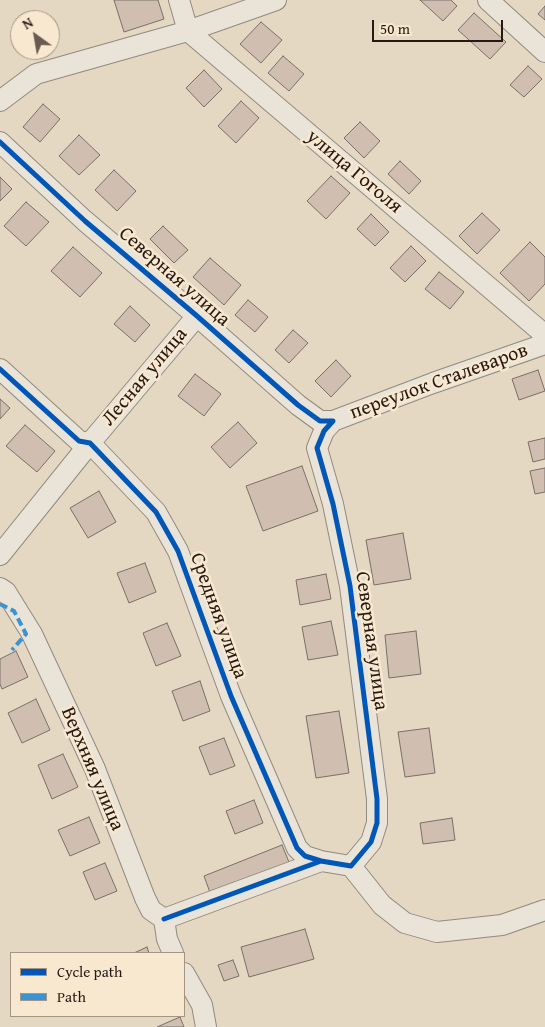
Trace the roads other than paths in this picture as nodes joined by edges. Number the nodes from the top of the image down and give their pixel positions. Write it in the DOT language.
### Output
graph roads {
  1 [pos="179,0"];
  2 [pos="276,0"];
  3 [pos="488,0"];
  4 [pos="188,31"];
  5 [pos="545,52"];
  6 [pos="0,101"];
  7 [pos="0,142"];
  8 [pos="197,316"];
  9 [pos="545,335"];
  10 [pos="545,344"];
  11 [pos="0,369"];
  12 [pos="333,421"];
  13 [pos="90,443"];
  14 [pos="0,556"];
  15 [pos="0,588"];
  16 [pos="321,861"];
  17 [pos="351,866"];
  18 [pos="545,910"];
  19 [pos="164,919"];
  20 [pos="173,952"];
  21 [pos="185,975"];
  22 [pos="206,1027"];
  1 -- 4 [label="street"];
  2 -- 4 [label="street"];
  3 -- 5 [label="street"];
  4 -- 6 [label="street"];
  4 -- 9 [label="street, улица Гоголя"];
  7 -- 8 [label="street, Северная улица"];
  8 -- 12 [label="street, Северная улица"];
  8 -- 13 [label="street, Лесная улица"];
  10 -- 12 [label="street, переулок Сталеваров"];
  11 -- 13 [label="street, Средняя улица"];
  12 -- 17 [label="street, Северная улица"];
  13 -- 14 [label="street, Лесная улица"];
  13 -- 16 [label="street, Средняя улица"];
  15 -- 19 [label="street, Верхняя улица"];
  16 -- 17 [label="street"];
  16 -- 19 [label="street"];
  17 -- 18 [label="street"];
  19 -- 20 [label="street"];
  21 -- 22 [label="street"];
}
